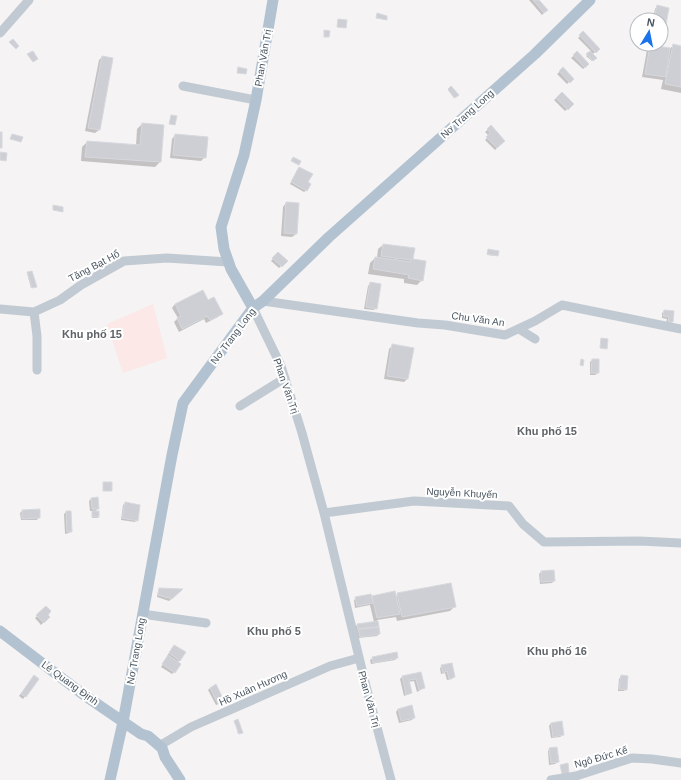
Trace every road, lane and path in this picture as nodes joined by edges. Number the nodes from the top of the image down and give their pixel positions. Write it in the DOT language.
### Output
graph roads {
  1 [pos="29,0"];
  2 [pos="273,0"];
  3 [pos="590,0"];
  4 [pos="0,33"];
  5 [pos="183,86"];
  6 [pos="256,100"];
  7 [pos="228,262"];
  8 [pos="264,301"];
  9 [pos="253,308"];
  10 [pos="0,309"];
  11 [pos="34,312"];
  12 [pos="519,329"];
  13 [pos="681,330"];
  14 [pos="535,339"];
  15 [pos="37,370"];
  16 [pos="284,378"];
  17 [pos="240,406"];
  18 [pos="324,513"];
  19 [pos="681,542"];
  20 [pos="142,614"];
  21 [pos="206,623"];
  22 [pos="0,631"];
  23 [pos="359,658"];
  24 [pos="123,722"];
  25 [pos="141,734"];
  26 [pos="159,746"];
  27 [pos="165,757"];
  28 [pos="681,763"];
  29 [pos="110,780"];
  30 [pos="180,780"];
  31 [pos="391,780"];
  32 [pos="551,780"];
  1 -- 4 [label="street"];
  2 -- 6 [label="main road, Phan Văn Trị"];
  3 -- 8 [label="main road, Nơ Trang Long"];
  5 -- 6 [label="street"];
  6 -- 7 [label="main road, Phan Văn Trị"];
  7 -- 9 [label="main road, Phan Văn Trị"];
  7 -- 11 [label="street, Tăng Bạt Hổ"];
  8 -- 9 [label="main road, Nơ Trang Long"];
  8 -- 12 [label="street, Chu Văn An"];
  9 -- 16 [label="street, Phan Văn Trị"];
  9 -- 20 [label="main road, Nơ Trang Long"];
  10 -- 11 [label="street, Tăng Bạt Hổ"];
  11 -- 15 [label="street"];
  12 -- 13 [label="street, Chu Văn An"];
  12 -- 14 [label="street"];
  16 -- 17 [label="street"];
  16 -- 18 [label="street, Phan Văn Trị"];
  18 -- 19 [label="street, Nguyễn Khuyến"];
  18 -- 23 [label="street, Phan Văn Trị"];
  20 -- 21 [label="street"];
  20 -- 24 [label="main road, Nơ Trang Long"];
  22 -- 24 [label="main road, Lê Quang Định"];
  23 -- 26 [label="street, Hồ Xuân Hương"];
  23 -- 31 [label="street, Phan Văn Trị"];
  24 -- 25 [label="main road, Lê Quang Định"];
  24 -- 29 [label="main road, Nơ Trang Long"];
  25 -- 26 [label="main road, Lê Quang Định"];
  25 -- 27 [label="main road, Lê Quang Định"];
  26 -- 27 [label="main road, Lê Quang Định"];
  27 -- 30 [label="main road, Lê Quang Định"];
  28 -- 32 [label="street, Ngô Đức Kế"];
}
